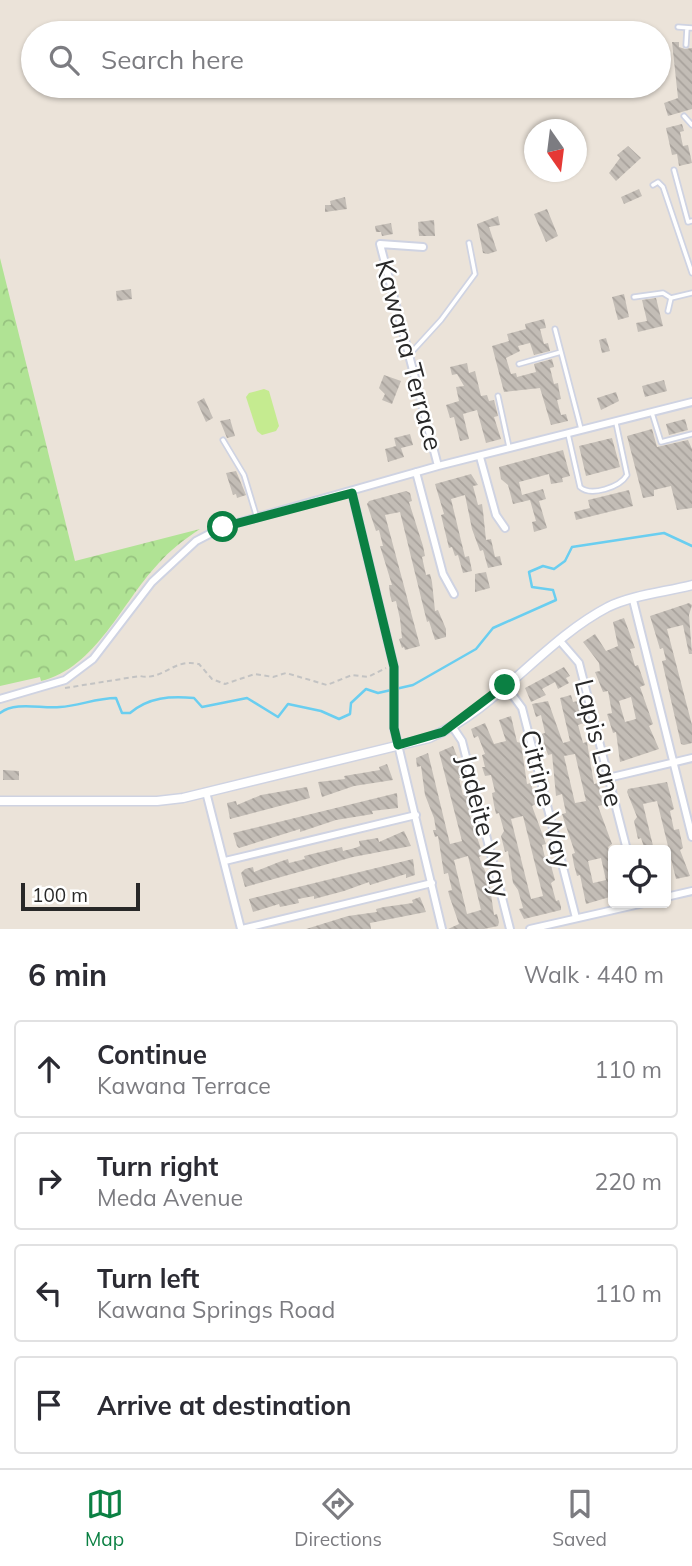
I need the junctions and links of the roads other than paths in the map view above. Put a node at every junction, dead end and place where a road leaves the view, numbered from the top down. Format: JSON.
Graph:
{"nodes":[{"id":1,"x":678,"y":27,"type":"dead end"},
{"id":2,"x":690,"y":28,"type":"edge"},
{"id":3,"x":686,"y":45,"type":"dead end"},
{"id":4,"x":684,"y":116,"type":"dead end"},
{"id":5,"x":692,"y":126,"type":"edge"},
{"id":6,"x":674,"y":170,"type":"dead end"},
{"id":7,"x":653,"y":185,"type":"dead end"},
{"id":8,"x":692,"y":221,"type":"edge"},
{"id":9,"x":470,"y":243,"type":"dead end"},
{"id":10,"x":423,"y":247,"type":"dead end"},
{"id":11,"x":692,"y":273,"type":"edge"},
{"id":12,"x":692,"y":293,"type":"edge"},
{"id":13,"x":634,"y":297,"type":"dead end"},
{"id":14,"x":671,"y":298,"type":"junction"},
{"id":15,"x":668,"y":311,"type":"dead end"},
{"id":16,"x":555,"y":329,"type":"dead end"},
{"id":17,"x":561,"y":352,"type":"junction"},
{"id":18,"x":409,"y":355,"type":"junction"},
{"id":19,"x":519,"y":364,"type":"dead end"},
{"id":20,"x":498,"y":396,"type":"dead end"},
{"id":21,"x":692,"y":402,"type":"edge"},
{"id":22,"x":652,"y":412,"type":"junction"},
{"id":23,"x":616,"y":423,"type":"junction"},
{"id":24,"x":582,"y":431,"type":"junction"},
{"id":25,"x":568,"y":434,"type":"junction"},
{"id":26,"x":692,"y":434,"type":"edge"},
{"id":27,"x":223,"y":440,"type":"dead end"},
{"id":28,"x":510,"y":449,"type":"junction"},
{"id":29,"x":480,"y":457,"type":"junction"},
{"id":30,"x":439,"y":466,"type":"junction"},
{"id":31,"x":416,"y":472,"type":"junction"},
{"id":32,"x":352,"y":493,"type":"junction"},
{"id":33,"x":257,"y":518,"type":"junction"},
{"id":34,"x":505,"y":528,"type":"dead end"},
{"id":35,"x":692,"y":585,"type":"edge"},
{"id":36,"x":454,"y":594,"type":"dead end"},
{"id":37,"x":633,"y":600,"type":"junction"},
{"id":38,"x":560,"y":641,"type":"junction"},
{"id":39,"x":505,"y":685,"type":"junction"},
{"id":40,"x":0,"y":699,"type":"edge"},
{"id":41,"x":452,"y":726,"type":"junction"},
{"id":42,"x":398,"y":745,"type":"junction"},
{"id":43,"x":692,"y":758,"type":"edge"},
{"id":44,"x":674,"y":762,"type":"junction"},
{"id":45,"x":608,"y":778,"type":"junction"},
{"id":46,"x":206,"y":792,"type":"junction"},
{"id":47,"x":0,"y":801,"type":"edge"},
{"id":48,"x":416,"y":814,"type":"junction"},
{"id":49,"x":692,"y":837,"type":"edge"},
{"id":50,"x":626,"y":845,"type":"edge"},
{"id":51,"x":225,"y":861,"type":"junction"},
{"id":52,"x":432,"y":883,"type":"junction"},
{"id":53,"x":692,"y":891,"type":"edge"},
{"id":54,"x":671,"y":896,"type":"edge"},
{"id":55,"x":619,"y":908,"type":"edge"},
{"id":56,"x":576,"y":918,"type":"junction"},
{"id":57,"x":242,"y":929,"type":"edge"},
{"id":58,"x":442,"y":929,"type":"edge"},
{"id":59,"x":510,"y":929,"type":"edge"},
{"id":60,"x":530,"y":929,"type":"edge"}],
"edges":[{"from":1,"to":2,"type":"lane"},
{"from":2,"to":3,"type":"lane"},
{"from":4,"to":5,"type":"lane"},
{"from":6,"to":8,"type":"lane"},
{"from":7,"to":11,"type":"lane"},
{"from":9,"to":18,"type":"lane"},
{"from":10,"to":18,"type":"street","name":"Kawana Terrace"},
{"from":12,"to":14,"type":"lane"},
{"from":13,"to":14,"type":"lane"},
{"from":14,"to":15,"type":"lane"},
{"from":16,"to":17,"type":"lane"},
{"from":17,"to":19,"type":"lane"},
{"from":17,"to":24,"type":"lane"},
{"from":18,"to":30,"type":"street","name":"Kawana Terrace"},
{"from":20,"to":28,"type":"lane"},
{"from":21,"to":22,"type":"street","name":"Kawana Terrace"},
{"from":22,"to":23,"type":"street","name":"Kawana Terrace"},
{"from":22,"to":26,"type":"lane"},
{"from":23,"to":24,"type":"street","name":"Kawana Terrace"},
{"from":23,"to":25,"type":"lane"},
{"from":24,"to":25,"type":"street","name":"Kawana Terrace"},
{"from":25,"to":28,"type":"street","name":"Kawana Terrace"},
{"from":27,"to":33,"type":"lane"},
{"from":28,"to":29,"type":"street","name":"Kawana Terrace"},
{"from":29,"to":30,"type":"street","name":"Kawana Terrace"},
{"from":29,"to":34,"type":"street"},
{"from":30,"to":31,"type":"street","name":"Kawana Terrace"},
{"from":31,"to":32,"type":"street","name":"Kawana Terrace"},
{"from":31,"to":36,"type":"street"},
{"from":32,"to":33,"type":"street","name":"Kawana Terrace"},
{"from":32,"to":42,"type":"street"},
{"from":33,"to":40,"type":"street","name":"Kawana Terrace"},
{"from":35,"to":37,"type":"street"},
{"from":37,"to":38,"type":"street"},
{"from":37,"to":44,"type":"street"},
{"from":38,"to":39,"type":"street"},
{"from":38,"to":45,"type":"street","name":"Lapis Lane"},
{"from":39,"to":41,"type":"street"},
{"from":39,"to":56,"type":"street","name":"Citrine Way"},
{"from":41,"to":42,"type":"street"},
{"from":41,"to":59,"type":"street","name":"Jadeite Way"},
{"from":42,"to":46,"type":"street"},
{"from":42,"to":48,"type":"street"},
{"from":43,"to":44,"type":"street"},
{"from":44,"to":45,"type":"street"},
{"from":44,"to":49,"type":"street"},
{"from":45,"to":50,"type":"street","name":"Lapis Lane"},
{"from":46,"to":47,"type":"street"},
{"from":46,"to":51,"type":"street"},
{"from":48,"to":51,"type":"street"},
{"from":48,"to":52,"type":"street"},
{"from":51,"to":57,"type":"street"},
{"from":52,"to":57,"type":"street"},
{"from":52,"to":58,"type":"street"},
{"from":53,"to":54,"type":"street"},
{"from":55,"to":56,"type":"street"},
{"from":56,"to":60,"type":"street"}]}
